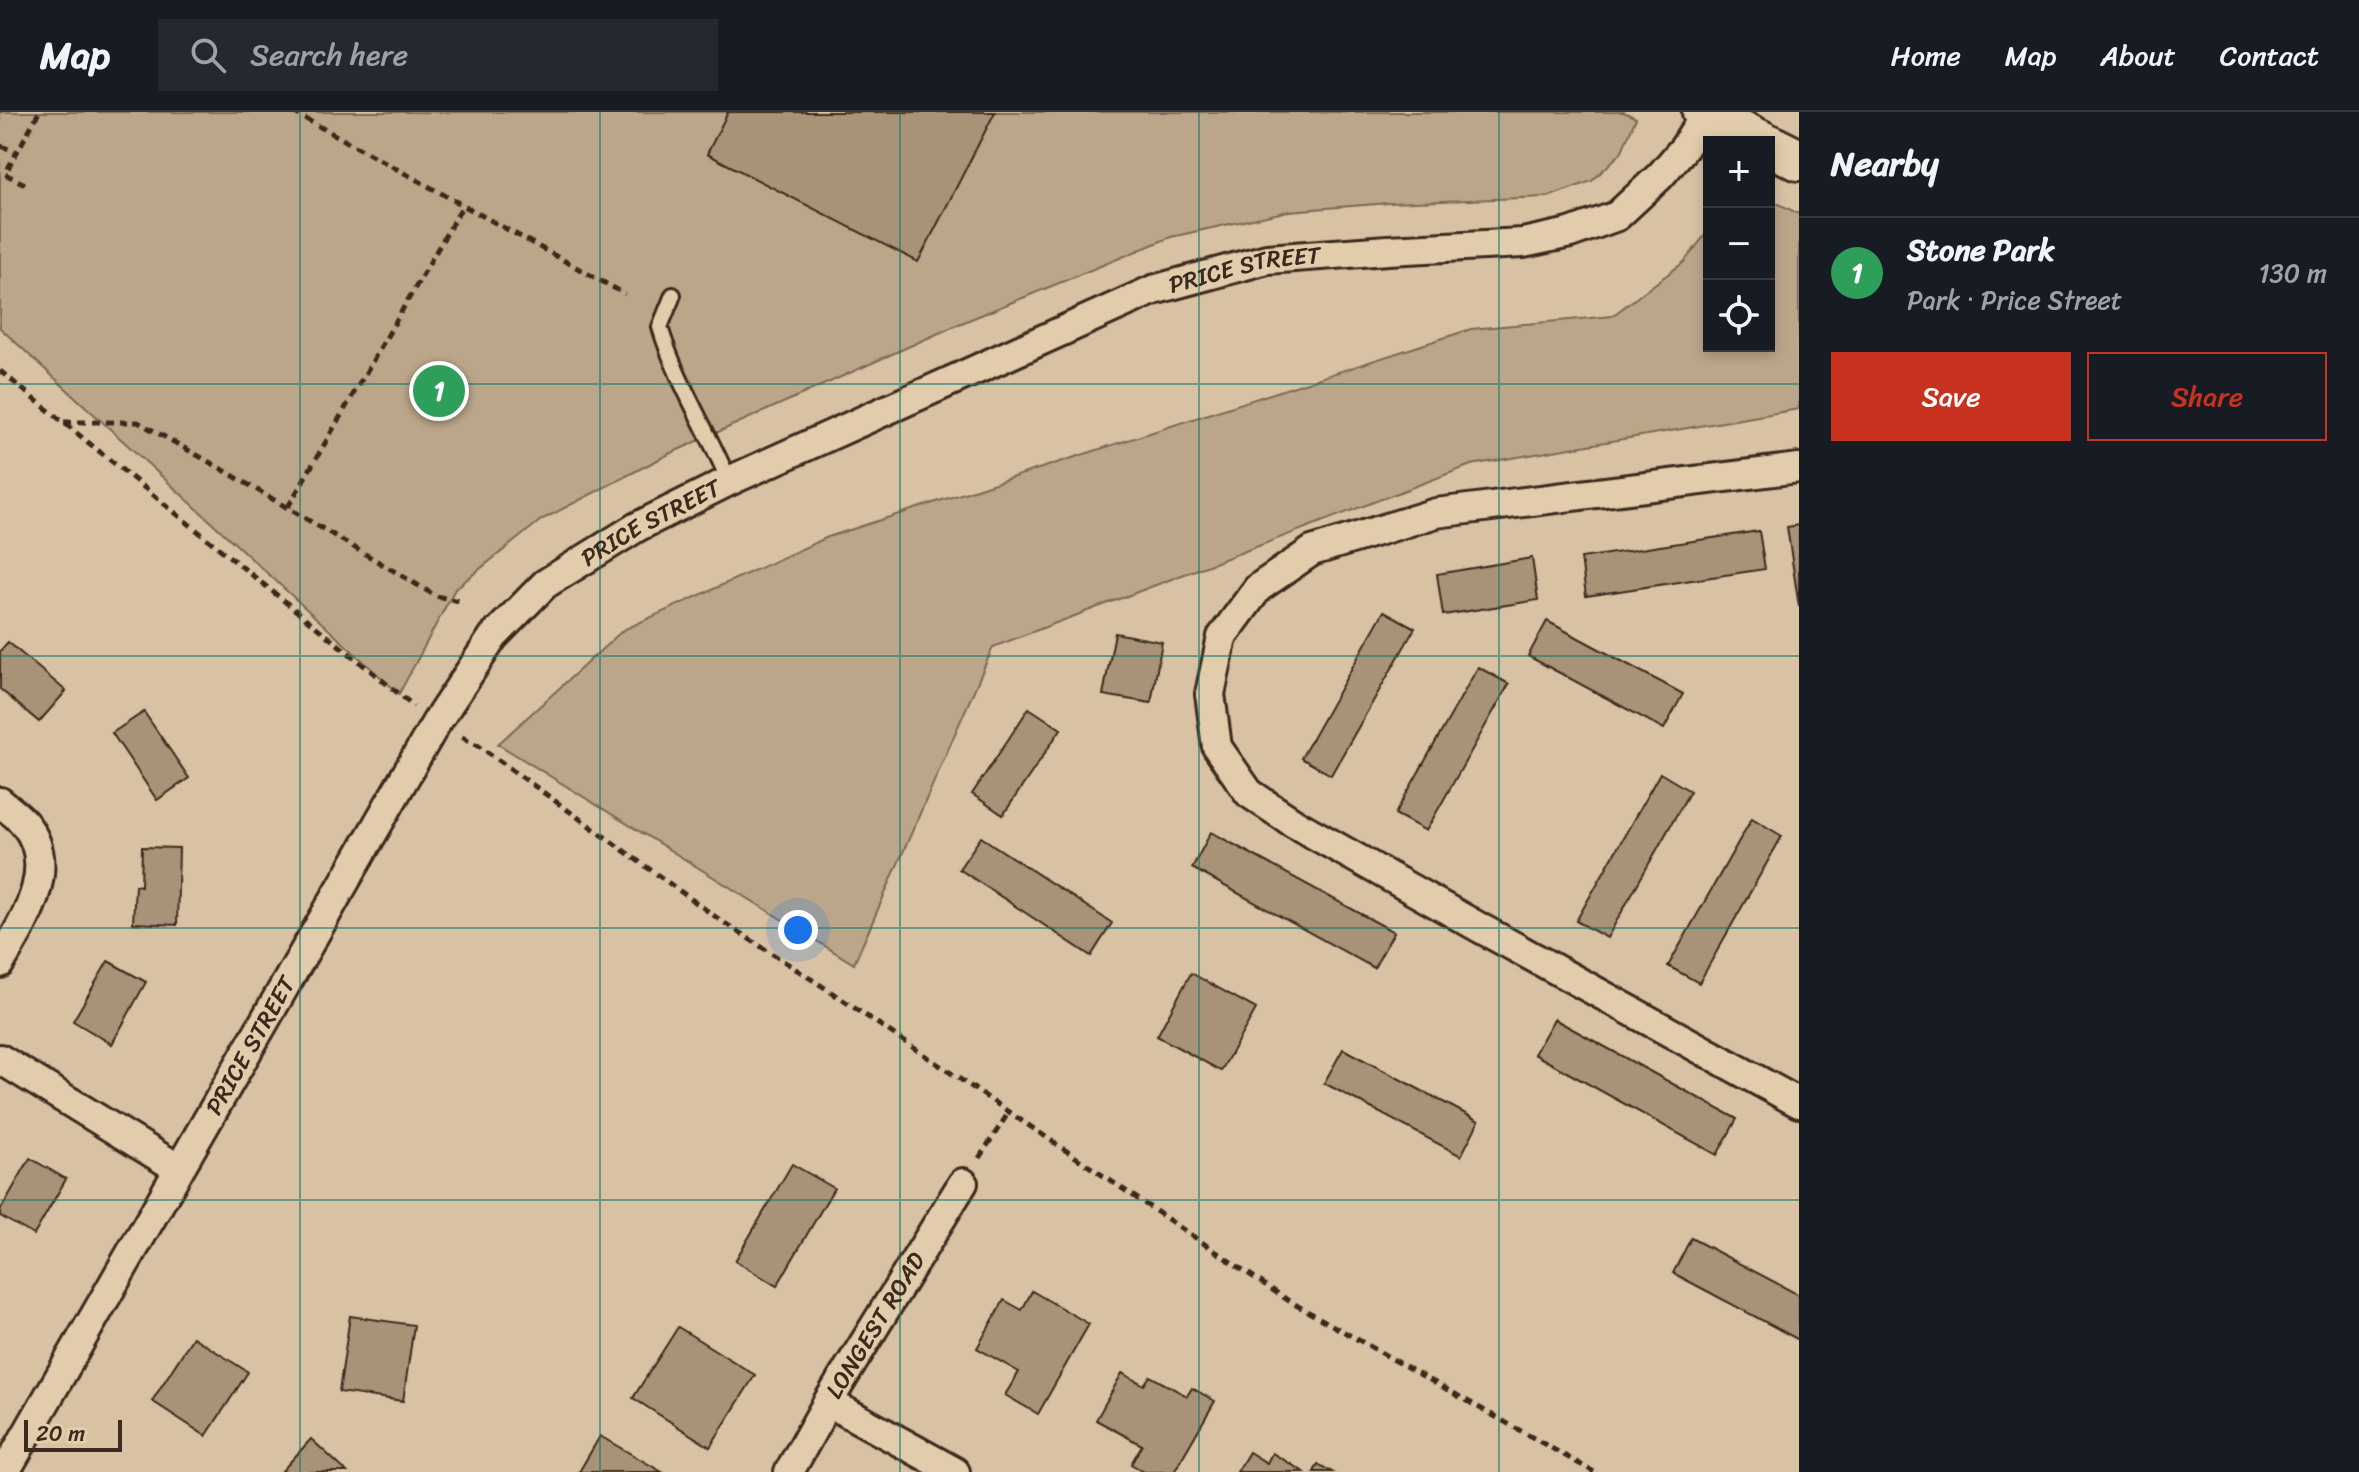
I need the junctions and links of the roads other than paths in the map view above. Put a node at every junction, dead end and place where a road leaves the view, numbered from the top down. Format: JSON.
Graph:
{"nodes":[{"id":1,"x":1704,"y":113,"type":"edge"},
{"id":2,"x":1751,"y":136,"type":"edge"},
{"id":3,"x":1775,"y":148,"type":"edge"},
{"id":4,"x":1799,"y":160,"type":"edge"},
{"id":5,"x":673,"y":295,"type":"dead end"},
{"id":6,"x":1799,"y":468,"type":"edge"},
{"id":7,"x":729,"y":481,"type":"junction"},
{"id":8,"x":0,"y":802,"type":"edge"},
{"id":9,"x":0,"y":963,"type":"edge"},
{"id":10,"x":0,"y":1059,"type":"edge"},
{"id":11,"x":1799,"y":1103,"type":"edge"},
{"id":12,"x":179,"y":1169,"type":"junction"},
{"id":13,"x":963,"y":1183,"type":"road end"},
{"id":14,"x":828,"y":1402,"type":"junction"},
{"id":15,"x":5,"y":1472,"type":"edge"},
{"id":16,"x":789,"y":1472,"type":"edge"},
{"id":17,"x":955,"y":1472,"type":"edge"}],
"edges":[{"from":1,"to":2,"type":"main road"},
{"from":1,"to":7,"type":"street","name":"PRICE STREET"},
{"from":3,"to":4,"type":"main road"},
{"from":5,"to":7,"type":"lane"},
{"from":6,"to":11,"type":"street"},
{"from":7,"to":12,"type":"street","name":"PRICE STREET"},
{"from":8,"to":9,"type":"street"},
{"from":10,"to":12,"type":"street"},
{"from":12,"to":15,"type":"street","name":"PRICE STREET"},
{"from":13,"to":14,"type":"street","name":"LONGEST ROAD"},
{"from":14,"to":16,"type":"street","name":"LONGEST ROAD"},
{"from":14,"to":17,"type":"street"}]}
